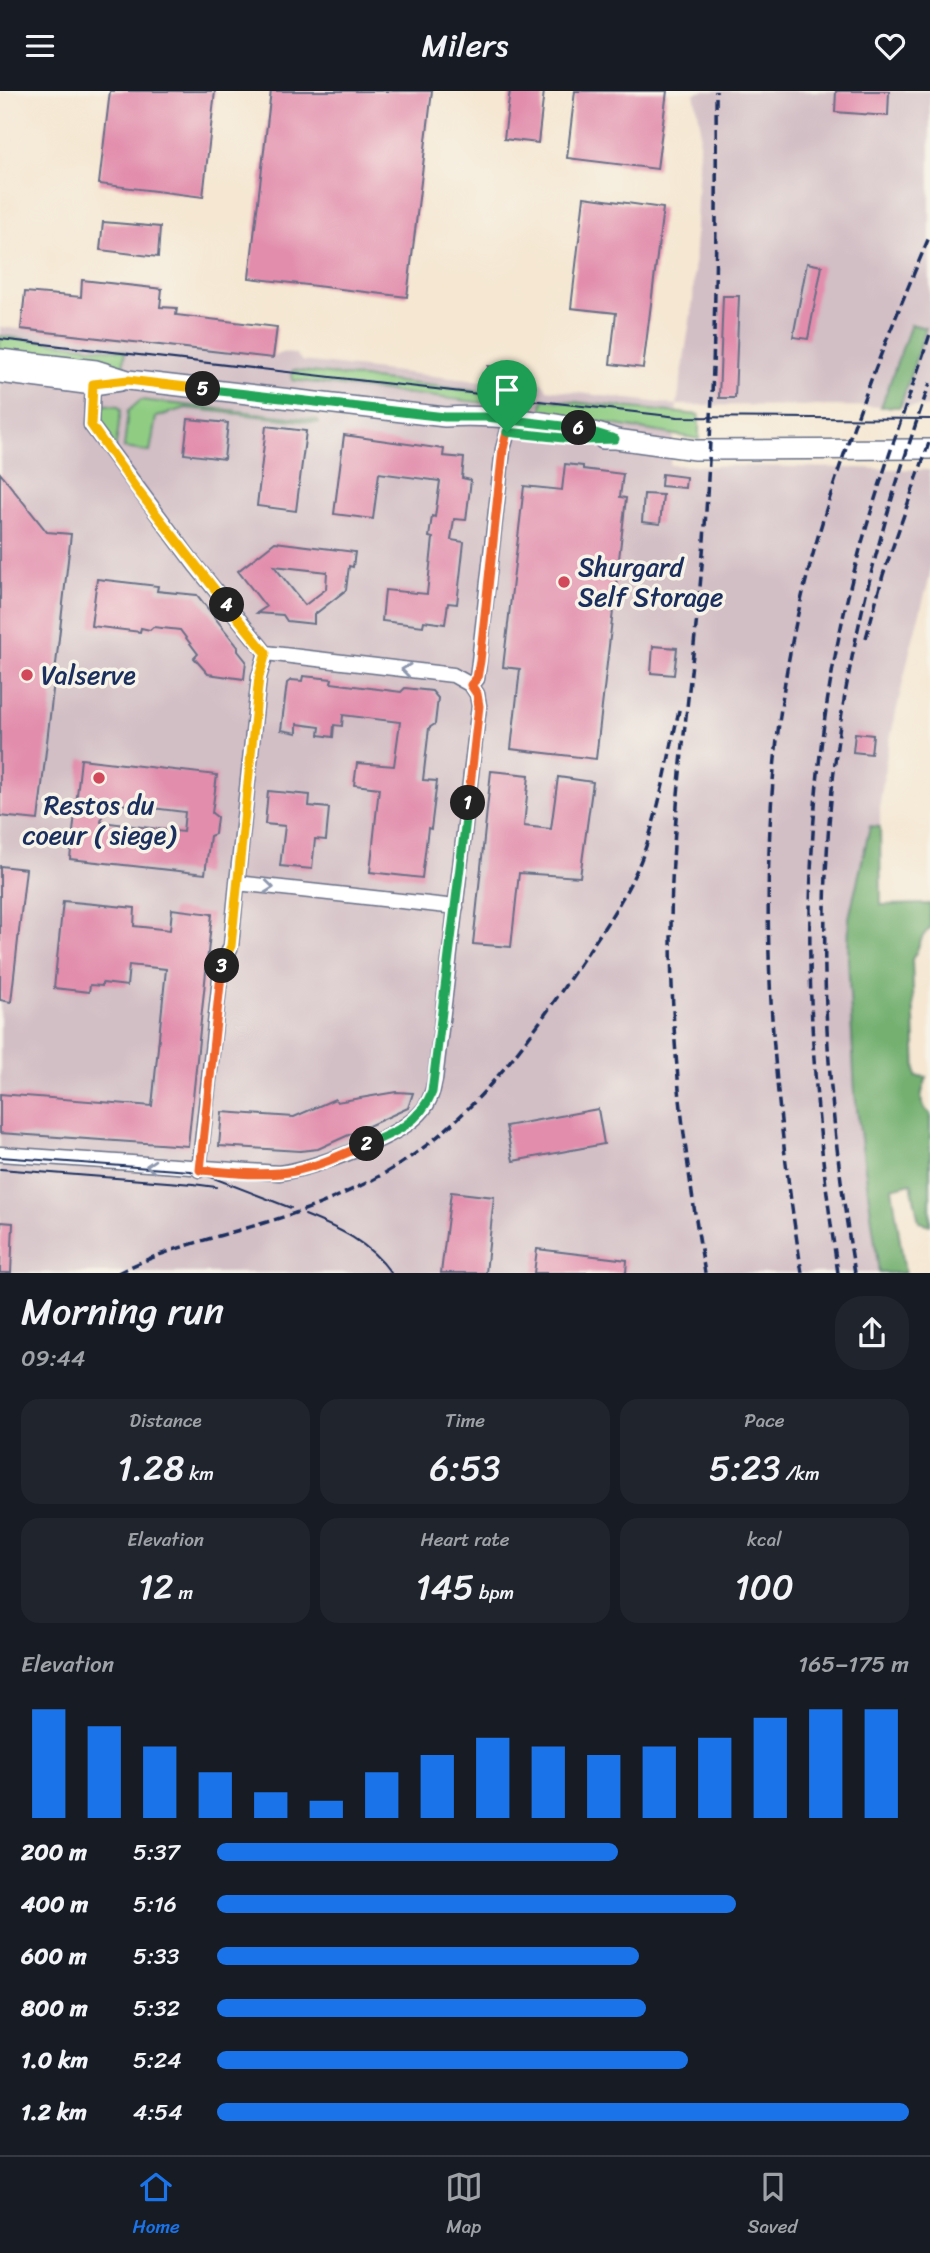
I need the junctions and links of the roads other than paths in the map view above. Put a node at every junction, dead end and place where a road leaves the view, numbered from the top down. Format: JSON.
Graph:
{"nodes":[{"id":1,"x":0,"y":359,"type":"edge"},
{"id":2,"x":0,"y":373,"type":"edge"},
{"id":3,"x":128,"y":380,"type":"junction"},
{"id":4,"x":93,"y":384,"type":"junction"},
{"id":5,"x":509,"y":426,"type":"junction"},
{"id":6,"x":930,"y":449,"type":"edge"},
{"id":7,"x":266,"y":653,"type":"junction"},
{"id":8,"x":471,"y":685,"type":"junction"},
{"id":9,"x":237,"y":883,"type":"junction"},
{"id":10,"x":456,"y":907,"type":"junction"},
{"id":11,"x":0,"y":1154,"type":"edge"},
{"id":12,"x":200,"y":1170,"type":"junction"}],
"edges":[{"from":1,"to":3,"type":"street"},
{"from":2,"to":4,"type":"street"},
{"from":3,"to":4,"type":"street"},
{"from":3,"to":5,"type":"street"},
{"from":4,"to":7,"type":"street"},
{"from":5,"to":6,"type":"street"},
{"from":5,"to":8,"type":"street"},
{"from":8,"to":7,"type":"street","one_way":true},
{"from":7,"to":9,"type":"street"},
{"from":8,"to":10,"type":"street"},
{"from":9,"to":10,"type":"street","one_way":true},
{"from":9,"to":12,"type":"street"},
{"from":10,"to":12,"type":"street"},
{"from":12,"to":11,"type":"street","one_way":true}]}
